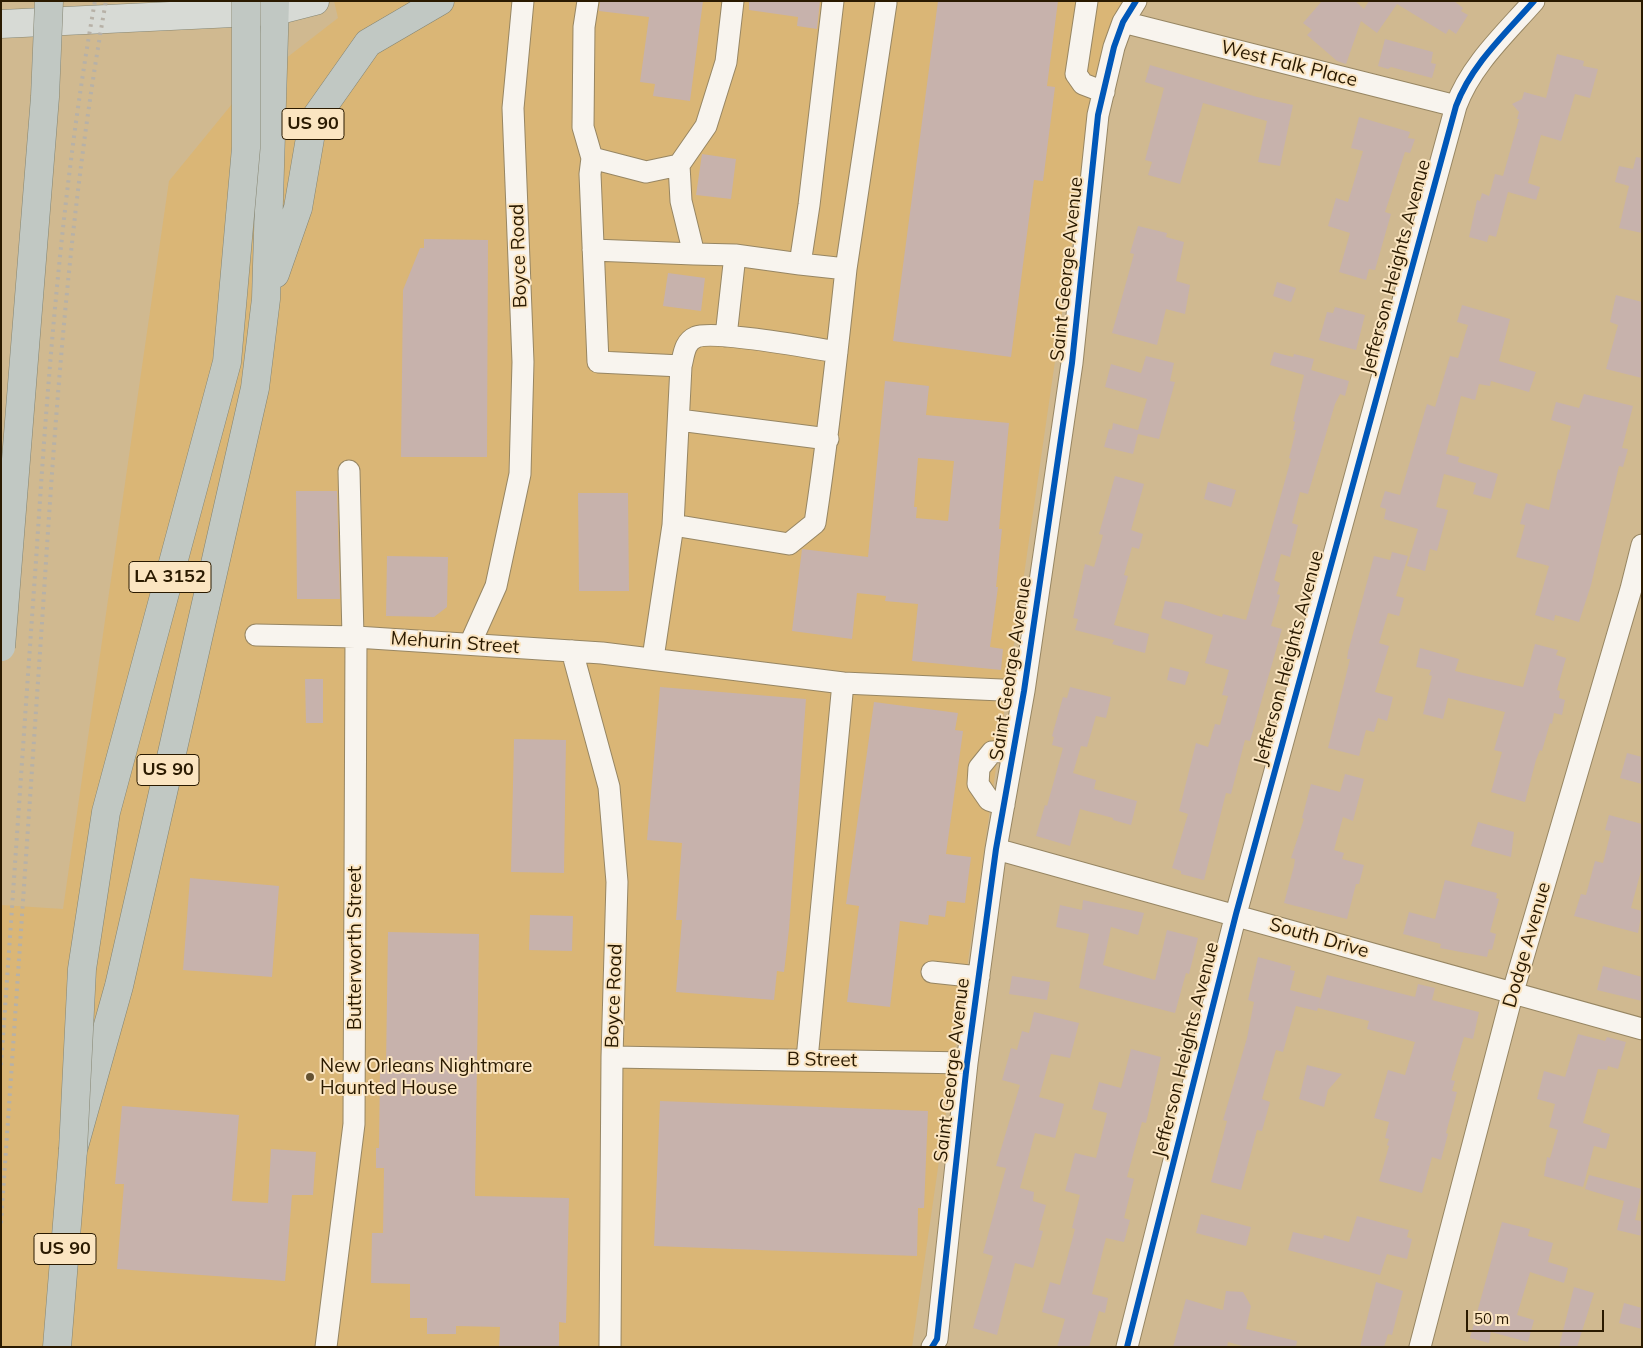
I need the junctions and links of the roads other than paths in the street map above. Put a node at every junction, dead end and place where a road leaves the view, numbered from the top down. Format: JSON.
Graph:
{"nodes":[{"id":1,"x":49,"y":1,"type":"edge"},
{"id":2,"x":246,"y":1,"type":"edge"},
{"id":3,"x":315,"y":1,"type":"edge"},
{"id":4,"x":440,"y":1,"type":"edge"},
{"id":5,"x":523,"y":1,"type":"edge"},
{"id":6,"x":588,"y":1,"type":"edge"},
{"id":7,"x":733,"y":1,"type":"edge"},
{"id":8,"x":833,"y":1,"type":"edge"},
{"id":9,"x":1087,"y":1,"type":"edge"},
{"id":10,"x":1136,"y":1,"type":"edge"},
{"id":11,"x":1534,"y":1,"type":"edge"},
{"id":12,"x":886,"y":3,"type":"dead end"},
{"id":13,"x":276,"y":6,"type":"edge"},
{"id":14,"x":1123,"y":22,"type":"junction"},
{"id":15,"x":1,"y":24,"type":"edge"},
{"id":16,"x":1104,"y":92,"type":"junction"},
{"id":17,"x":1456,"y":106,"type":"junction"},
{"id":18,"x":592,"y":158,"type":"junction"},
{"id":19,"x":679,"y":165,"type":"junction"},
{"id":20,"x":593,"y":250,"type":"junction"},
{"id":21,"x":694,"y":254,"type":"junction"},
{"id":22,"x":735,"y":255,"type":"junction"},
{"id":23,"x":800,"y":264,"type":"junction"},
{"id":24,"x":846,"y":269,"type":"junction"},
{"id":25,"x":266,"y":299,"type":"junction"},
{"id":26,"x":726,"y":336,"type":"junction"},
{"id":27,"x":837,"y":352,"type":"junction"},
{"id":28,"x":681,"y":366,"type":"junction"},
{"id":29,"x":679,"y":420,"type":"junction"},
{"id":30,"x":828,"y":439,"type":"junction"},
{"id":31,"x":349,"y":471,"type":"dead end"},
{"id":32,"x":673,"y":525,"type":"junction"},
{"id":33,"x":1642,"y":545,"type":"edge"},
{"id":34,"x":256,"y":635,"type":"dead end"},
{"id":35,"x":355,"y":637,"type":"junction"},
{"id":36,"x":470,"y":644,"type":"junction"},
{"id":37,"x":1,"y":646,"type":"edge"},
{"id":38,"x":572,"y":650,"type":"junction"},
{"id":39,"x":654,"y":658,"type":"junction"},
{"id":40,"x":843,"y":683,"type":"junction"},
{"id":41,"x":1024,"y":692,"type":"junction"},
{"id":42,"x":1013,"y":750,"type":"junction"},
{"id":43,"x":1004,"y":805,"type":"junction"},
{"id":44,"x":996,"y":849,"type":"junction"},
{"id":45,"x":1236,"y":914,"type":"junction"},
{"id":46,"x":932,"y":972,"type":"dead end"},
{"id":47,"x":979,"y":977,"type":"junction"},
{"id":48,"x":1512,"y":995,"type":"junction"},
{"id":49,"x":1642,"y":1029,"type":"edge"},
{"id":50,"x":612,"y":1057,"type":"junction"},
{"id":51,"x":807,"y":1059,"type":"junction"},
{"id":52,"x":967,"y":1063,"type":"junction"},
{"id":53,"x":73,"y":1150,"type":"junction"},
{"id":54,"x":57,"y":1347,"type":"edge"},
{"id":55,"x":326,"y":1347,"type":"edge"},
{"id":56,"x":610,"y":1347,"type":"edge"},
{"id":57,"x":932,"y":1347,"type":"edge"},
{"id":58,"x":1127,"y":1347,"type":"edge"},
{"id":59,"x":1420,"y":1347,"type":"edge"}],
"edges":[{"from":1,"to":37,"type":"highway","bridge":true},
{"from":2,"to":53,"type":"highway","number":"LA 3152","bridge":true},
{"from":3,"to":13,"type":"main road"},
{"from":4,"to":25,"type":"highway","number":"US 90"},
{"from":5,"to":36,"type":"street","name":"Boyce Road"},
{"from":6,"to":18,"type":"street"},
{"from":7,"to":19,"type":"street"},
{"from":8,"to":23,"type":"street"},
{"from":9,"to":16,"type":"street"},
{"from":10,"to":14,"type":"street","name":"Saint George Avenue"},
{"from":11,"to":17,"type":"street","name":"Jefferson Heights Avenue"},
{"from":12,"to":24,"type":"street"},
{"from":13,"to":15,"type":"main road"},
{"from":13,"to":25,"type":"highway"},
{"from":14,"to":16,"type":"street","name":"Saint George Avenue"},
{"from":14,"to":17,"type":"street","name":"West Falk Place"},
{"from":16,"to":41,"type":"street","name":"Saint George Avenue"},
{"from":17,"to":45,"type":"street","name":"Jefferson Heights Avenue"},
{"from":18,"to":19,"type":"street"},
{"from":18,"to":20,"type":"street"},
{"from":19,"to":21,"type":"street"},
{"from":20,"to":21,"type":"street"},
{"from":20,"to":28,"type":"street"},
{"from":21,"to":22,"type":"street"},
{"from":22,"to":23,"type":"street"},
{"from":22,"to":26,"type":"street"},
{"from":23,"to":24,"type":"street"},
{"from":24,"to":27,"type":"street"},
{"from":25,"to":53,"type":"highway","number":"US 90","bridge":true},
{"from":26,"to":27,"type":"street"},
{"from":26,"to":28,"type":"street"},
{"from":27,"to":30,"type":"street"},
{"from":28,"to":29,"type":"street"},
{"from":29,"to":30,"type":"street"},
{"from":29,"to":32,"type":"street"},
{"from":30,"to":32,"type":"street"},
{"from":31,"to":35,"type":"street","name":"Butterworth Street"},
{"from":32,"to":39,"type":"street"},
{"from":33,"to":48,"type":"street","name":"Dodge Avenue"},
{"from":34,"to":35,"type":"street","name":"Mehurin Street"},
{"from":35,"to":36,"type":"street","name":"Mehurin Street"},
{"from":35,"to":55,"type":"street","name":"Butterworth Street"},
{"from":36,"to":38,"type":"street","name":"Mehurin Street"},
{"from":38,"to":39,"type":"street","name":"Mehurin Street"},
{"from":38,"to":50,"type":"street","name":"Boyce Road"},
{"from":39,"to":40,"type":"street","name":"Mehurin Street"},
{"from":40,"to":41,"type":"street","name":"Mehurin Street"},
{"from":40,"to":51,"type":"street"},
{"from":41,"to":42,"type":"street","name":"Saint George Avenue"},
{"from":42,"to":43,"type":"street","name":"Saint George Avenue"},
{"from":42,"to":43,"type":"street"},
{"from":43,"to":44,"type":"street","name":"Saint George Avenue"},
{"from":44,"to":45,"type":"street","name":"South Drive"},
{"from":44,"to":47,"type":"street","name":"Saint George Avenue"},
{"from":45,"to":48,"type":"street","name":"South Drive"},
{"from":45,"to":58,"type":"street","name":"Jefferson Heights Avenue"},
{"from":46,"to":47,"type":"street"},
{"from":47,"to":52,"type":"street","name":"Saint George Avenue"},
{"from":48,"to":49,"type":"street","name":"South Drive"},
{"from":48,"to":59,"type":"street","name":"Dodge Avenue"},
{"from":50,"to":51,"type":"street","name":"B Street"},
{"from":50,"to":56,"type":"street","name":"Boyce Road"},
{"from":51,"to":52,"type":"street","name":"B Street"},
{"from":52,"to":57,"type":"street","name":"Saint George Avenue"},
{"from":53,"to":54,"type":"highway","number":"US 90"}]}
